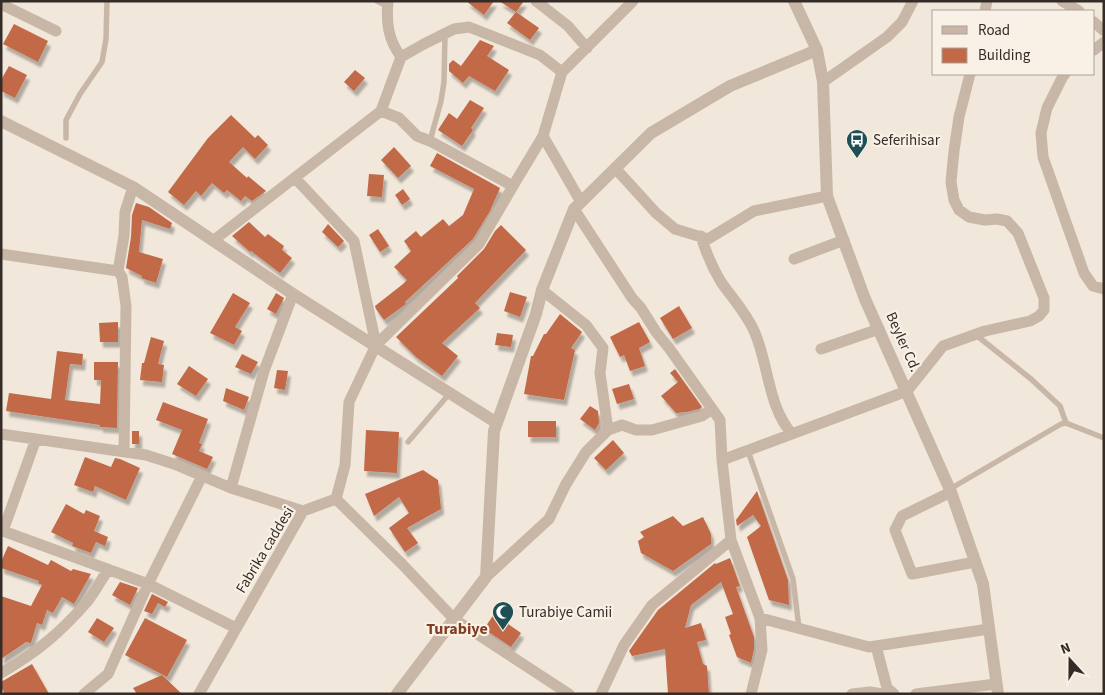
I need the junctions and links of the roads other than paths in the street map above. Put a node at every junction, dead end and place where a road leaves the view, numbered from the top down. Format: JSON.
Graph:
{"nodes":[{"id":1,"x":107,"y":1,"type":"edge"},
{"id":2,"x":536,"y":1,"type":"edge"},
{"id":3,"x":633,"y":1,"type":"edge"},
{"id":4,"x":794,"y":1,"type":"edge"},
{"id":5,"x":913,"y":1,"type":"edge"},
{"id":6,"x":1062,"y":1,"type":"edge"},
{"id":7,"x":384,"y":3,"type":"edge"},
{"id":8,"x":1,"y":4,"type":"edge"},
{"id":9,"x":1077,"y":10,"type":"edge"},
{"id":10,"x":56,"y":31,"type":"dead end"},
{"id":11,"x":445,"y":33,"type":"junction"},
{"id":12,"x":586,"y":48,"type":"junction"},
{"id":13,"x":817,"y":50,"type":"junction"},
{"id":14,"x":401,"y":57,"type":"junction"},
{"id":15,"x":562,"y":72,"type":"junction"},
{"id":16,"x":970,"y":75,"type":"edge"},
{"id":17,"x":1064,"y":75,"type":"edge"},
{"id":18,"x":822,"y":82,"type":"junction"},
{"id":19,"x":381,"y":111,"type":"junction"},
{"id":20,"x":1,"y":121,"type":"edge"},
{"id":21,"x":543,"y":136,"type":"junction"},
{"id":22,"x":66,"y":138,"type":"dead end"},
{"id":23,"x":430,"y":141,"type":"junction"},
{"id":24,"x":615,"y":168,"type":"junction"},
{"id":25,"x":295,"y":178,"type":"junction"},
{"id":26,"x":132,"y":186,"type":"junction"},
{"id":27,"x":513,"y":186,"type":"junction"},
{"id":28,"x":827,"y":196,"type":"junction"},
{"id":29,"x":578,"y":205,"type":"junction"},
{"id":30,"x":701,"y":236,"type":"junction"},
{"id":31,"x":214,"y":240,"type":"junction"},
{"id":32,"x":844,"y":240,"type":"junction"},
{"id":33,"x":1,"y":254,"type":"edge"},
{"id":34,"x":794,"y":259,"type":"dead end"},
{"id":35,"x":118,"y":271,"type":"junction"},
{"id":36,"x":1104,"y":289,"type":"edge"},
{"id":37,"x":542,"y":290,"type":"junction"},
{"id":38,"x":293,"y":294,"type":"junction"},
{"id":39,"x":879,"y":329,"type":"junction"},
{"id":40,"x":974,"y":334,"type":"junction"},
{"id":41,"x":376,"y":345,"type":"junction"},
{"id":42,"x":821,"y":349,"type":"dead end"},
{"id":43,"x":907,"y":391,"type":"junction"},
{"id":44,"x":450,"y":392,"type":"junction"},
{"id":45,"x":712,"y":409,"type":"junction"},
{"id":46,"x":497,"y":423,"type":"junction"},
{"id":47,"x":1066,"y":423,"type":"junction"},
{"id":48,"x":608,"y":430,"type":"junction"},
{"id":49,"x":1,"y":434,"type":"edge"},
{"id":50,"x":792,"y":434,"type":"junction"},
{"id":51,"x":1104,"y":438,"type":"edge"},
{"id":52,"x":36,"y":439,"type":"junction"},
{"id":53,"x":408,"y":442,"type":"dead end"},
{"id":54,"x":748,"y":451,"type":"junction"},
{"id":55,"x":124,"y":452,"type":"junction"},
{"id":56,"x":722,"y":460,"type":"junction"},
{"id":57,"x":202,"y":476,"type":"junction"},
{"id":58,"x":231,"y":488,"type":"junction"},
{"id":59,"x":951,"y":491,"type":"junction"},
{"id":60,"x":336,"y":499,"type":"junction"},
{"id":61,"x":303,"y":511,"type":"junction"},
{"id":62,"x":2,"y":533,"type":"edge"},
{"id":63,"x":731,"y":540,"type":"junction"},
{"id":64,"x":975,"y":562,"type":"junction"},
{"id":65,"x":108,"y":570,"type":"junction"},
{"id":66,"x":486,"y":577,"type":"junction"},
{"id":67,"x":148,"y":584,"type":"junction"},
{"id":68,"x":454,"y":618,"type":"junction"},
{"id":69,"x":760,"y":618,"type":"junction"},
{"id":70,"x":236,"y":628,"type":"junction"},
{"id":71,"x":800,"y":628,"type":"junction"},
{"id":72,"x":989,"y":629,"type":"junction"},
{"id":73,"x":876,"y":646,"type":"junction"},
{"id":74,"x":1,"y":673,"type":"edge"},
{"id":75,"x":997,"y":689,"type":"edge"},
{"id":76,"x":84,"y":694,"type":"edge"},
{"id":77,"x":200,"y":694,"type":"edge"},
{"id":78,"x":397,"y":694,"type":"edge"},
{"id":79,"x":569,"y":694,"type":"edge"},
{"id":80,"x":601,"y":694,"type":"edge"},
{"id":81,"x":751,"y":694,"type":"edge"},
{"id":82,"x":852,"y":694,"type":"edge"},
{"id":83,"x":882,"y":694,"type":"edge"},
{"id":84,"x":894,"y":694,"type":"edge"},
{"id":85,"x":916,"y":694,"type":"edge"}],
"edges":[{"from":1,"to":22,"type":"lane"},
{"from":2,"to":12,"type":"street"},
{"from":3,"to":12,"type":"street"},
{"from":4,"to":13,"type":"street","name":"Beyler Cd."},
{"from":5,"to":18,"type":"street"},
{"from":6,"to":9,"type":"street"},
{"from":7,"to":14,"type":"street"},
{"from":8,"to":10,"type":"street"},
{"from":11,"to":14,"type":"street"},
{"from":11,"to":15,"type":"street"},
{"from":11,"to":23,"type":"lane"},
{"from":12,"to":15,"type":"street"},
{"from":13,"to":18,"type":"street","name":"Beyler Cd."},
{"from":13,"to":24,"type":"street"},
{"from":14,"to":19,"type":"street"},
{"from":15,"to":21,"type":"street"},
{"from":16,"to":40,"type":"street"},
{"from":17,"to":36,"type":"street"},
{"from":18,"to":28,"type":"street","name":"Beyler Cd."},
{"from":19,"to":23,"type":"street"},
{"from":19,"to":25,"type":"street"},
{"from":20,"to":26,"type":"street"},
{"from":21,"to":27,"type":"street"},
{"from":21,"to":29,"type":"street"},
{"from":23,"to":27,"type":"street"},
{"from":24,"to":29,"type":"street"},
{"from":24,"to":30,"type":"street"},
{"from":25,"to":31,"type":"street"},
{"from":25,"to":41,"type":"street"},
{"from":26,"to":31,"type":"street"},
{"from":26,"to":35,"type":"street"},
{"from":27,"to":41,"type":"street"},
{"from":28,"to":30,"type":"street"},
{"from":28,"to":32,"type":"street","name":"Beyler Cd."},
{"from":29,"to":37,"type":"street"},
{"from":29,"to":45,"type":"street"},
{"from":30,"to":50,"type":"street"},
{"from":31,"to":38,"type":"street"},
{"from":32,"to":34,"type":"street"},
{"from":32,"to":39,"type":"street","name":"Beyler Cd."},
{"from":33,"to":35,"type":"street"},
{"from":35,"to":55,"type":"street"},
{"from":37,"to":46,"type":"street"},
{"from":37,"to":48,"type":"street"},
{"from":38,"to":41,"type":"street"},
{"from":38,"to":58,"type":"street"},
{"from":39,"to":42,"type":"street"},
{"from":39,"to":43,"type":"street","name":"Beyler Cd."},
{"from":40,"to":43,"type":"street"},
{"from":40,"to":47,"type":"lane"},
{"from":41,"to":44,"type":"street"},
{"from":41,"to":60,"type":"street"},
{"from":43,"to":50,"type":"street"},
{"from":43,"to":59,"type":"street","name":"Beyler Cd."},
{"from":44,"to":46,"type":"street"},
{"from":44,"to":53,"type":"lane"},
{"from":45,"to":48,"type":"street"},
{"from":45,"to":56,"type":"street"},
{"from":46,"to":66,"type":"street"},
{"from":47,"to":51,"type":"lane"},
{"from":47,"to":59,"type":"lane"},
{"from":48,"to":66,"type":"street"},
{"from":49,"to":52,"type":"street"},
{"from":50,"to":54,"type":"street"},
{"from":52,"to":55,"type":"street"},
{"from":52,"to":62,"type":"street"},
{"from":54,"to":56,"type":"street"},
{"from":54,"to":71,"type":"lane"},
{"from":55,"to":57,"type":"street"},
{"from":56,"to":63,"type":"street"},
{"from":57,"to":58,"type":"street"},
{"from":57,"to":67,"type":"street"},
{"from":58,"to":61,"type":"street"},
{"from":59,"to":64,"type":"street","name":"Beyler Cd."},
{"from":59,"to":64,"type":"street"},
{"from":60,"to":61,"type":"street","name":"Fabrika caddesi"},
{"from":60,"to":68,"type":"street"},
{"from":61,"to":70,"type":"street","name":"Fabrika caddesi"},
{"from":62,"to":65,"type":"street"},
{"from":63,"to":69,"type":"street"},
{"from":63,"to":80,"type":"street"},
{"from":64,"to":72,"type":"street","name":"Beyler Cd."},
{"from":65,"to":67,"type":"street"},
{"from":65,"to":74,"type":"street"},
{"from":66,"to":68,"type":"street"},
{"from":67,"to":70,"type":"street"},
{"from":67,"to":76,"type":"street"},
{"from":68,"to":78,"type":"street"},
{"from":68,"to":79,"type":"street"},
{"from":69,"to":71,"type":"street"},
{"from":69,"to":81,"type":"street"},
{"from":70,"to":77,"type":"street","name":"Fabrika caddesi"},
{"from":71,"to":73,"type":"street"},
{"from":72,"to":73,"type":"street"},
{"from":72,"to":75,"type":"street","name":"Beyler Cd."},
{"from":73,"to":84,"type":"street"},
{"from":75,"to":85,"type":"street"},
{"from":82,"to":83,"type":"street"}]}
